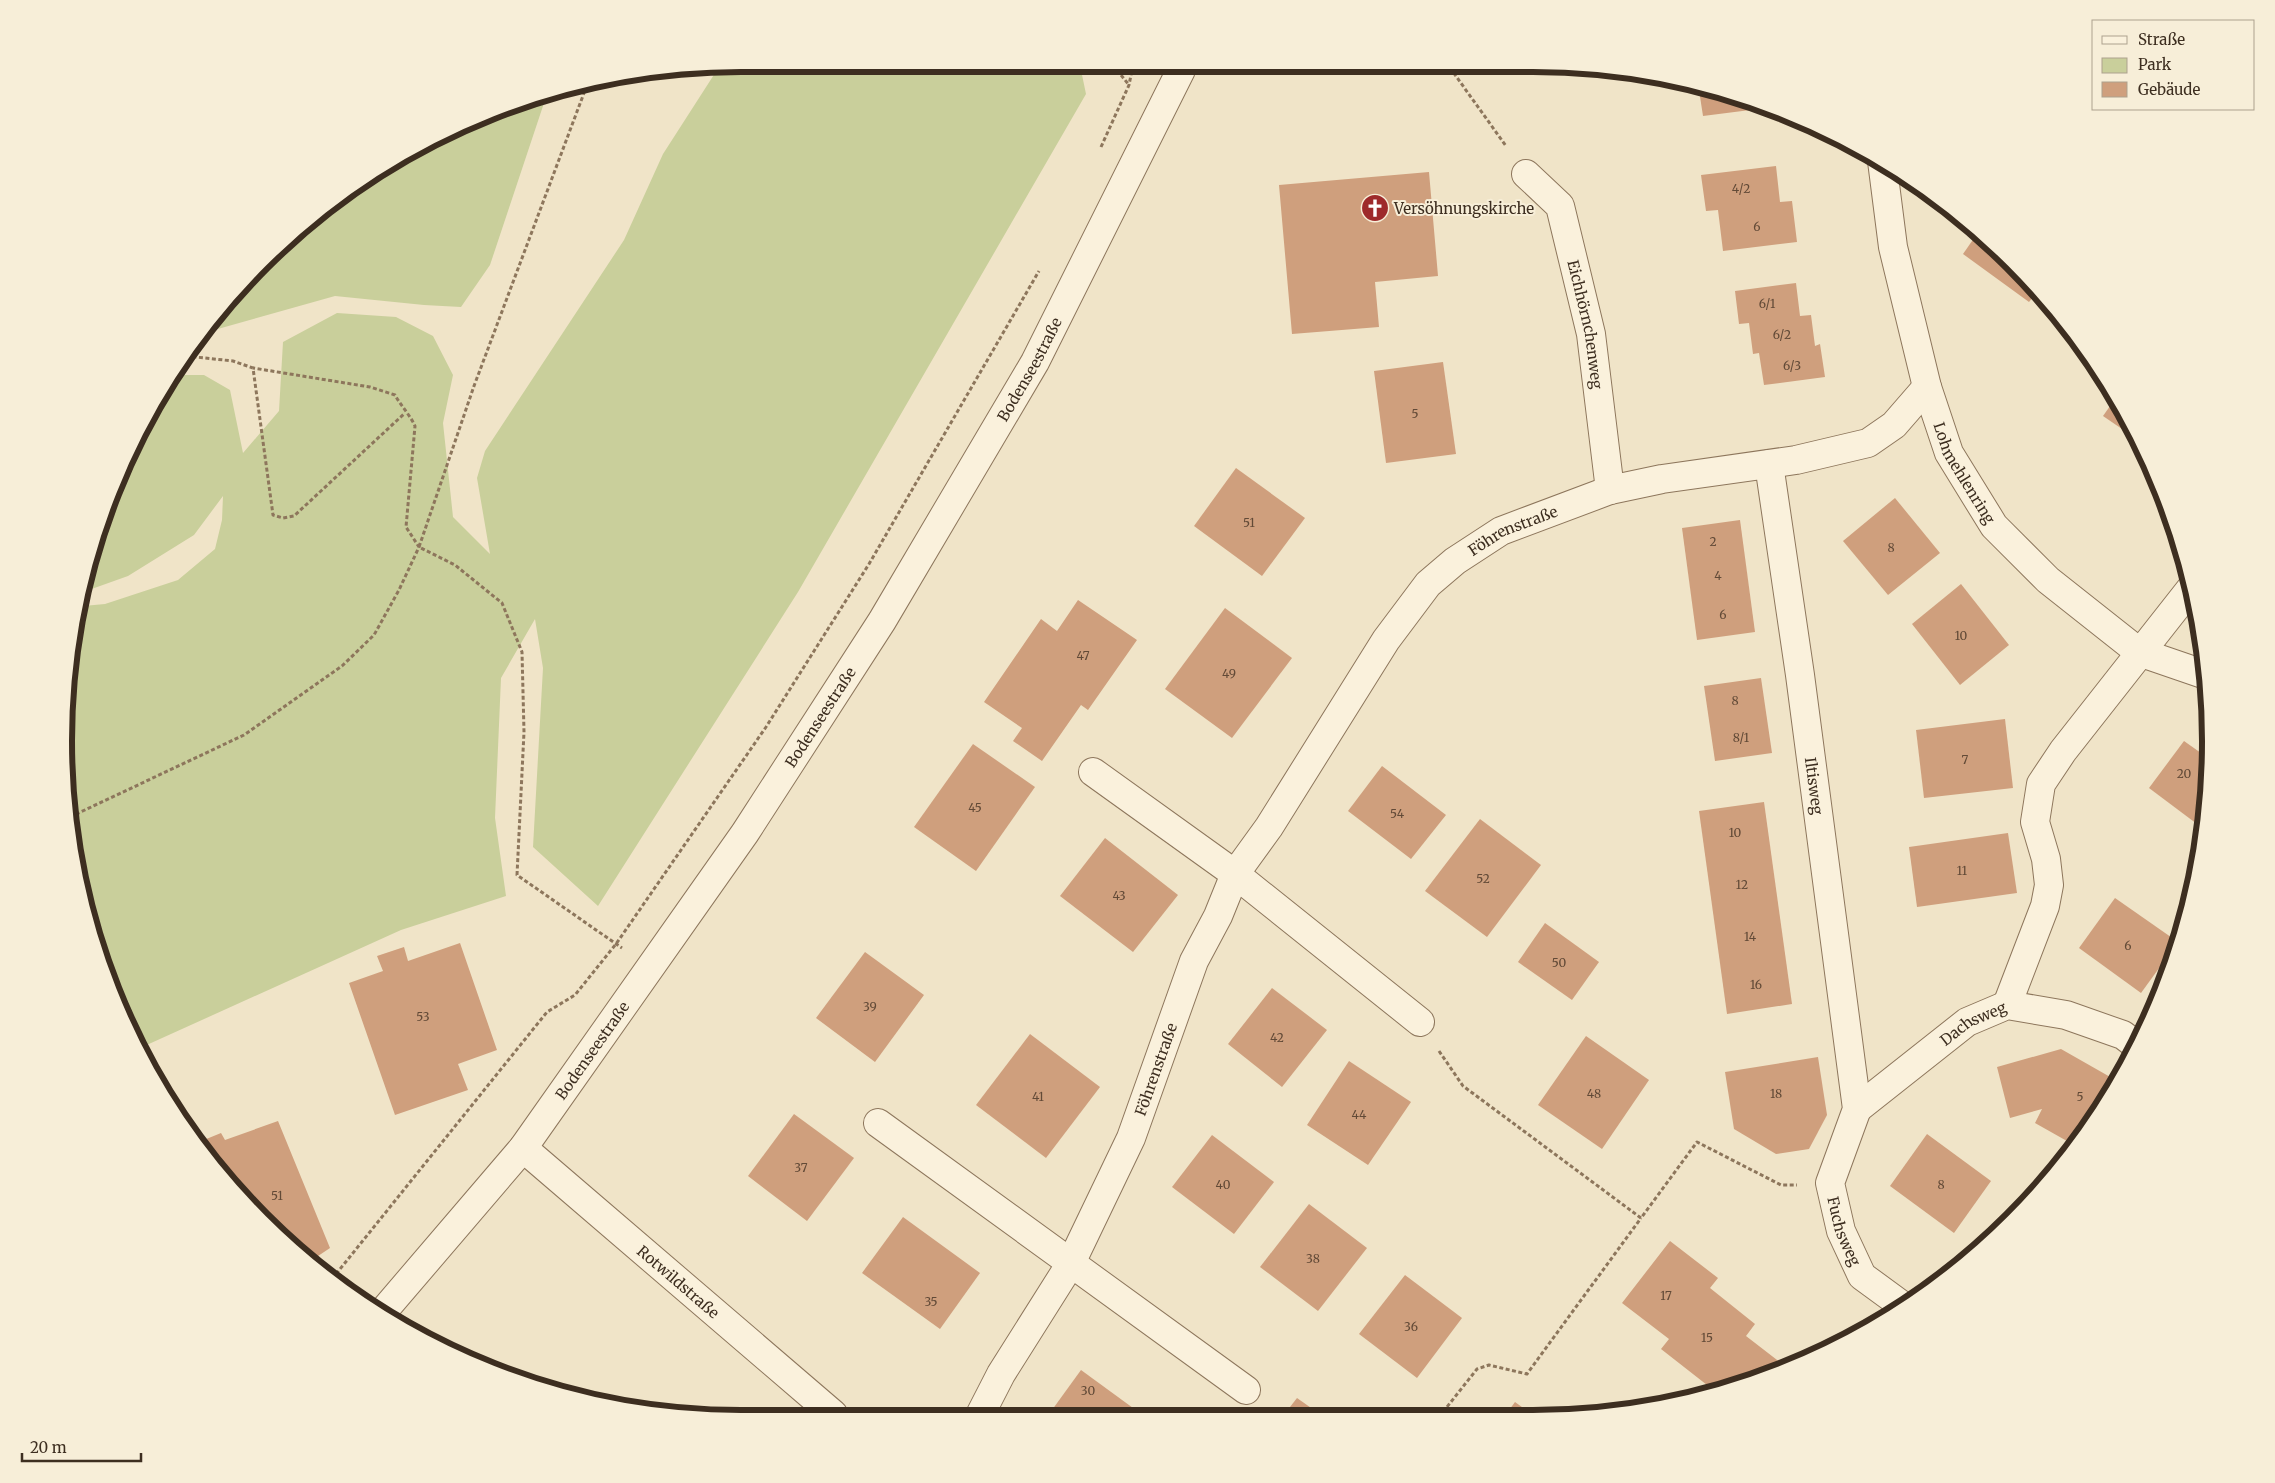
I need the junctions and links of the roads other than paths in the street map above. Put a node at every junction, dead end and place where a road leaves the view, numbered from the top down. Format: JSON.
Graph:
{"nodes":[{"id":1,"x":1180,"y":72,"type":"edge"},
{"id":2,"x":1883,"y":172,"type":"edge"},
{"id":3,"x":1526,"y":174,"type":"road end"},
{"id":4,"x":1927,"y":387,"type":"junction"},
{"id":5,"x":1769,"y":464,"type":"junction"},
{"id":6,"x":1610,"y":490,"type":"junction"},
{"id":7,"x":2186,"y":594,"type":"edge"},
{"id":8,"x":2139,"y":652,"type":"junction"},
{"id":9,"x":2199,"y":672,"type":"edge"},
{"id":10,"x":1093,"y":772,"type":"dead end"},
{"id":11,"x":1235,"y":874,"type":"junction"},
{"id":12,"x":2007,"y":1005,"type":"junction"},
{"id":13,"x":1420,"y":1022,"type":"road end"},
{"id":14,"x":2131,"y":1042,"type":"edge"},
{"id":15,"x":1857,"y":1109,"type":"junction"},
{"id":16,"x":878,"y":1122,"type":"dead end"},
{"id":17,"x":524,"y":1148,"type":"junction"},
{"id":18,"x":1071,"y":1263,"type":"junction"},
{"id":19,"x":1898,"y":1302,"type":"edge"},
{"id":20,"x":386,"y":1308,"type":"edge"},
{"id":21,"x":1246,"y":1390,"type":"dead end"},
{"id":22,"x":828,"y":1410,"type":"edge"},
{"id":23,"x":983,"y":1410,"type":"edge"}],
"edges":[{"from":1,"to":17,"type":"street","name":"Bodenseestraße"},
{"from":2,"to":4,"type":"street","name":"Lohmehlenring"},
{"from":3,"to":6,"type":"street","name":"Eichhörnchenweg"},
{"from":4,"to":5,"type":"street","name":"Föhrenstraße"},
{"from":4,"to":8,"type":"street","name":"Lohmehlenring"},
{"from":5,"to":6,"type":"street","name":"Föhrenstraße"},
{"from":5,"to":15,"type":"street","name":"Iltisweg"},
{"from":6,"to":11,"type":"street","name":"Föhrenstraße"},
{"from":7,"to":8,"type":"street"},
{"from":8,"to":9,"type":"street","name":"Lohmehlenring"},
{"from":8,"to":12,"type":"street"},
{"from":10,"to":11,"type":"street"},
{"from":11,"to":13,"type":"street"},
{"from":11,"to":18,"type":"street","name":"Föhrenstraße"},
{"from":12,"to":14,"type":"street","name":"Dachsweg"},
{"from":12,"to":15,"type":"street","name":"Dachsweg"},
{"from":15,"to":19,"type":"street","name":"Fuchsweg"},
{"from":16,"to":18,"type":"street"},
{"from":17,"to":20,"type":"street","name":"Bodenseestraße"},
{"from":17,"to":22,"type":"street","name":"Rotwildstraße"},
{"from":18,"to":21,"type":"street"},
{"from":18,"to":23,"type":"street","name":"Föhrenstraße"}]}
